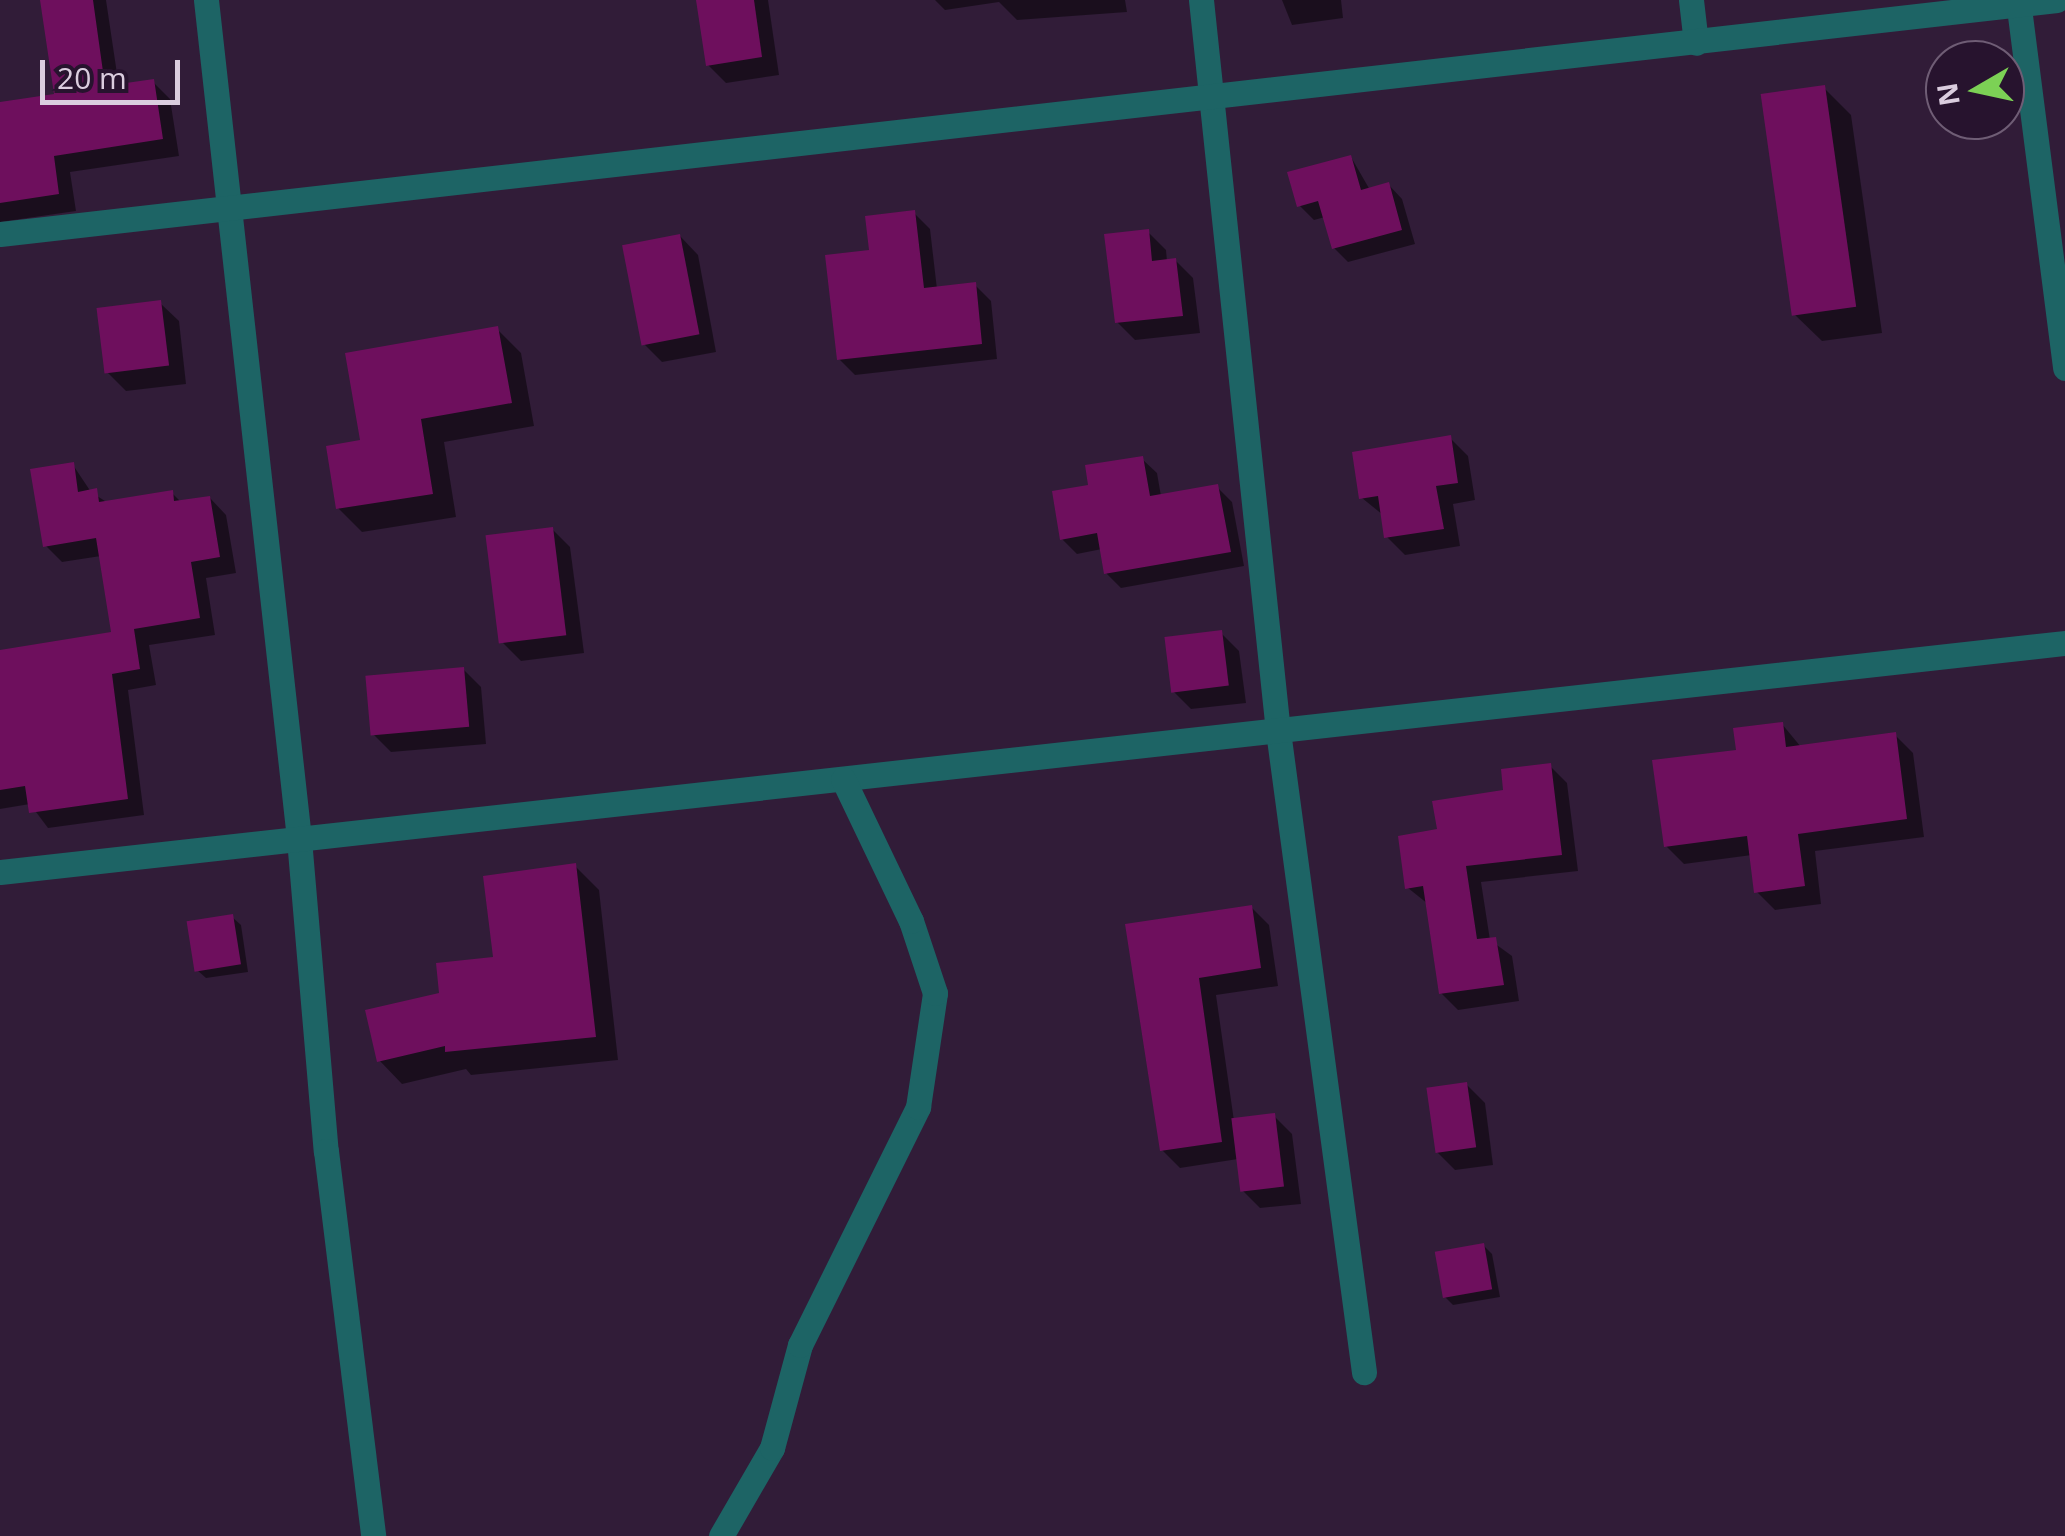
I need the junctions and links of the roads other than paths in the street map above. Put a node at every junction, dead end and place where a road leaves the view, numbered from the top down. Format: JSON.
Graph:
{"nodes":[{"id":1,"x":206,"y":0,"type":"edge"},
{"id":2,"x":1202,"y":0,"type":"edge"},
{"id":3,"x":1692,"y":0,"type":"edge"},
{"id":4,"x":2057,"y":0,"type":"edge"},
{"id":5,"x":2018,"y":2,"type":"edge"},
{"id":6,"x":1696,"y":43,"type":"junction"},
{"id":7,"x":1213,"y":101,"type":"junction"},
{"id":8,"x":234,"y":208,"type":"junction"},
{"id":9,"x":0,"y":234,"type":"edge"},
{"id":10,"x":2065,"y":368,"type":"edge"},
{"id":11,"x":2065,"y":643,"type":"edge"},
{"id":12,"x":1278,"y":731,"type":"junction"},
{"id":13,"x":843,"y":779,"type":"junction"},
{"id":14,"x":300,"y":838,"type":"junction"},
{"id":15,"x":0,"y":872,"type":"edge"},
{"id":16,"x":1364,"y":1372,"type":"dead end"},
{"id":17,"x":374,"y":1536,"type":"edge"},
{"id":18,"x":721,"y":1536,"type":"edge"}],
"edges":[{"from":1,"to":8,"type":"street"},
{"from":2,"to":7,"type":"street"},
{"from":3,"to":6,"type":"street"},
{"from":4,"to":5,"type":"street"},
{"from":5,"to":6,"type":"street"},
{"from":5,"to":10,"type":"street"},
{"from":6,"to":7,"type":"street"},
{"from":7,"to":8,"type":"street"},
{"from":7,"to":12,"type":"street"},
{"from":8,"to":9,"type":"street"},
{"from":8,"to":14,"type":"street"},
{"from":11,"to":12,"type":"street"},
{"from":12,"to":13,"type":"street"},
{"from":12,"to":16,"type":"street"},
{"from":13,"to":14,"type":"street"},
{"from":13,"to":18,"type":"street"},
{"from":14,"to":15,"type":"street"},
{"from":14,"to":17,"type":"street"}]}
